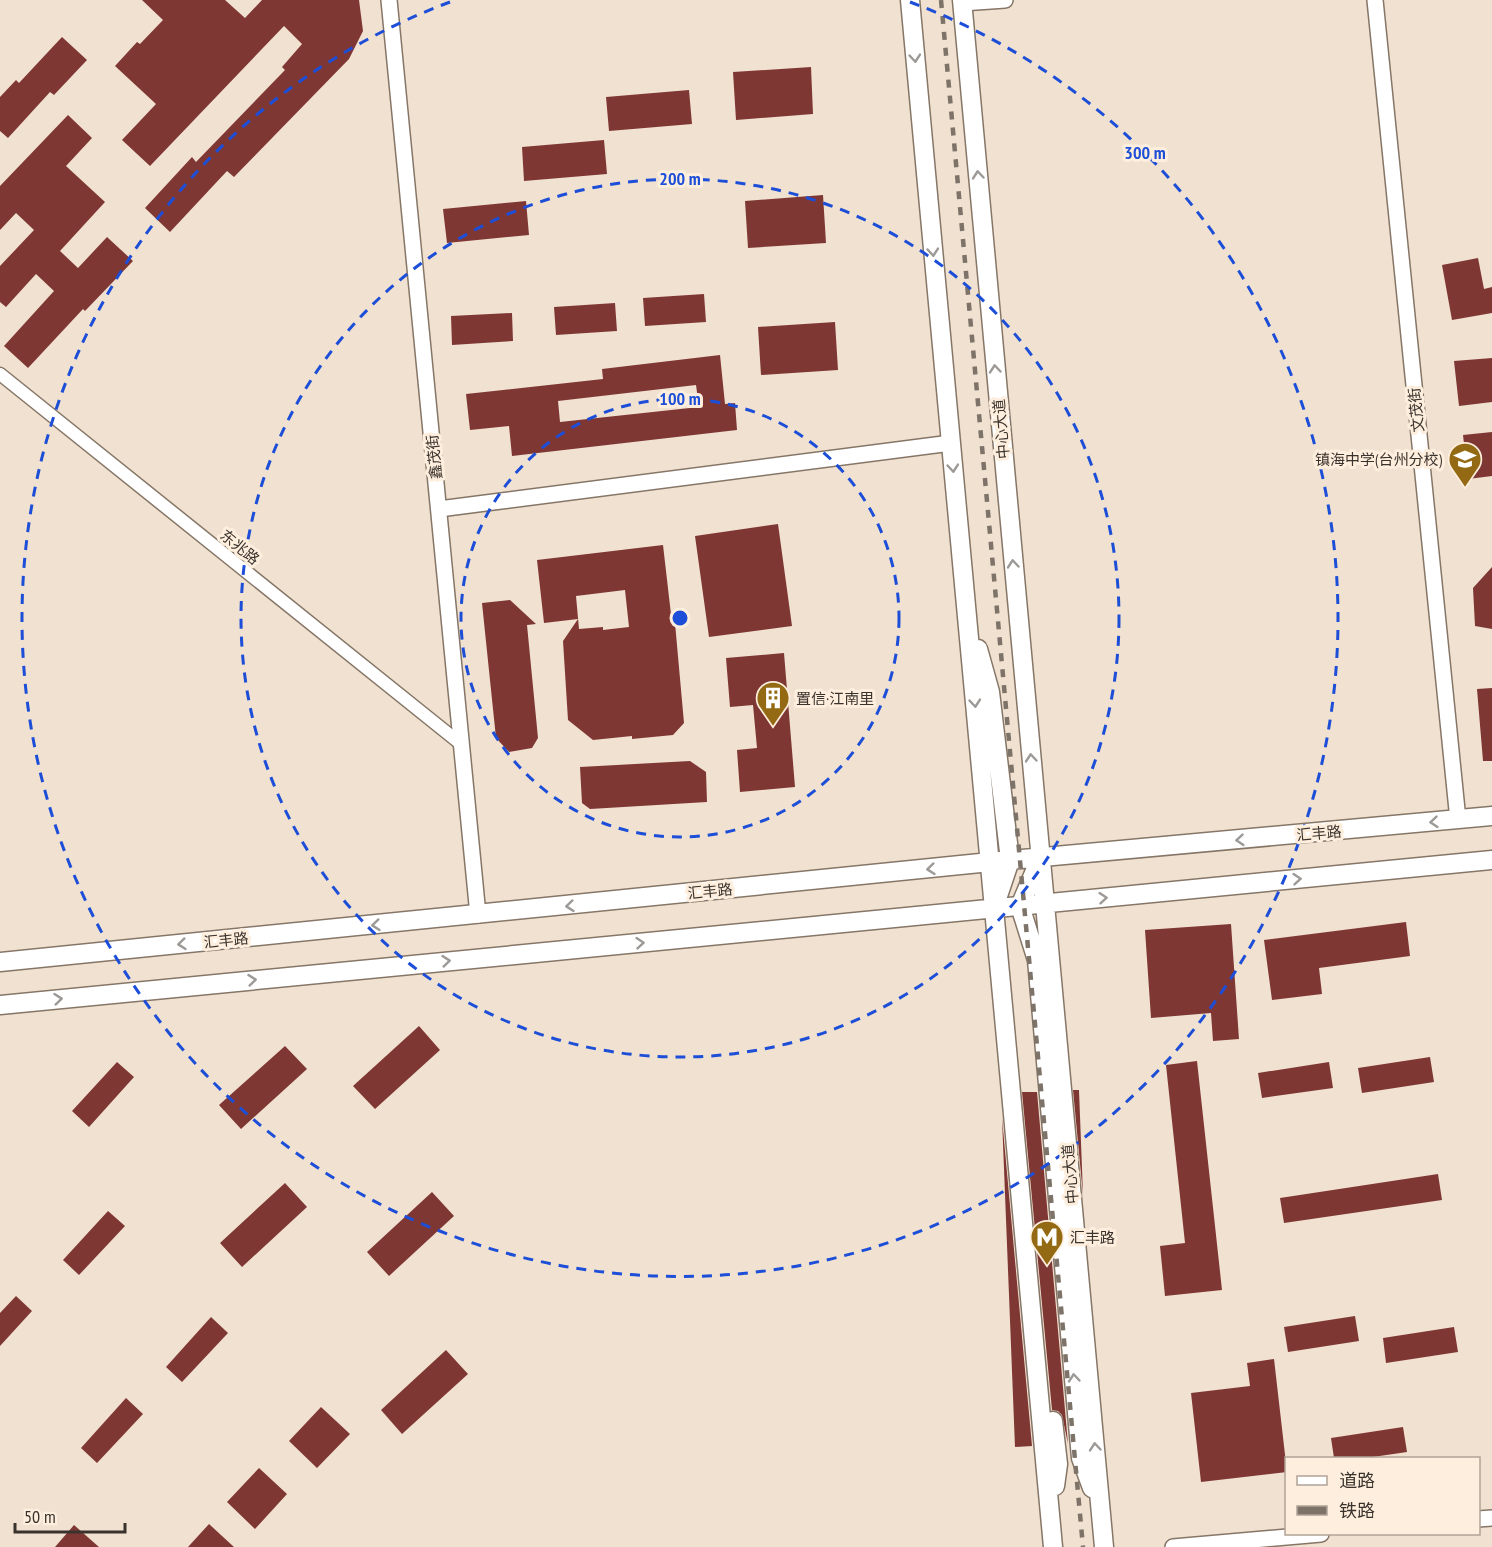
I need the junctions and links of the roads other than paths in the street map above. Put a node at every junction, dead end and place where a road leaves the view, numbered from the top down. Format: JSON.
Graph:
{"nodes":[{"id":1,"x":389,"y":0,"type":"edge"},
{"id":2,"x":910,"y":0,"type":"edge"},
{"id":3,"x":1005,"y":0,"type":"edge"},
{"id":4,"x":1375,"y":0,"type":"edge"},
{"id":5,"x":962,"y":2,"type":"edge"},
{"id":6,"x":0,"y":374,"type":"edge"},
{"id":7,"x":951,"y":443,"type":"junction"},
{"id":8,"x":439,"y":509,"type":"junction"},
{"id":9,"x":965,"y":598,"type":"junction"},
{"id":10,"x":461,"y":744,"type":"junction"},
{"id":11,"x":1034,"y":792,"type":"junction"},
{"id":12,"x":1001,"y":800,"type":"junction"},
{"id":13,"x":1492,"y":816,"type":"edge"},
{"id":14,"x":1458,"y":820,"type":"junction"},
{"id":15,"x":1040,"y":858,"type":"junction"},
{"id":16,"x":1010,"y":860,"type":"junction"},
{"id":17,"x":1492,"y":860,"type":"edge"},
{"id":18,"x":990,"y":863,"type":"junction"},
{"id":19,"x":1045,"y":903,"type":"junction"},
{"id":20,"x":1020,"y":906,"type":"junction"},
{"id":21,"x":994,"y":909,"type":"junction"},
{"id":22,"x":478,"y":915,"type":"junction"},
{"id":23,"x":1037,"y":960,"type":"junction"},
{"id":24,"x":0,"y":962,"type":"edge"},
{"id":25,"x":0,"y":1005,"type":"edge"},
{"id":26,"x":1102,"y":1517,"type":"junction"},
{"id":27,"x":1300,"y":1535,"type":"edge"},
{"id":28,"x":1052,"y":1538,"type":"edge"},
{"id":29,"x":1104,"y":1547,"type":"edge"},
{"id":30,"x":1173,"y":1547,"type":"edge"}],
"edges":[{"from":1,"to":8,"type":"street","name":"鑫茂街"},
{"from":2,"to":7,"type":"main road","one_way":true},
{"from":3,"to":5,"type":"street"},
{"from":4,"to":14,"type":"street","name":"文茂街"},
{"from":11,"to":5,"type":"main road","name":"中心大道","one_way":true},
{"from":6,"to":10,"type":"street","name":"东兆路"},
{"from":7,"to":8,"type":"street"},
{"from":7,"to":9,"type":"main road","one_way":true},
{"from":8,"to":10,"type":"street","name":"鑫茂街"},
{"from":9,"to":12,"type":"main road"},
{"from":9,"to":18,"type":"main road","one_way":true},
{"from":10,"to":22,"type":"street","name":"鑫茂街"},
{"from":11,"to":12,"type":"main road"},
{"from":11,"to":15,"type":"main road","name":"中心大道"},
{"from":12,"to":16,"type":"main road"},
{"from":13,"to":14,"type":"main road","name":"汇丰路"},
{"from":14,"to":15,"type":"main road","name":"汇丰路","one_way":true},
{"from":15,"to":16,"type":"main road","name":"汇丰路"},
{"from":15,"to":19,"type":"main road","name":"中心大道"},
{"from":15,"to":20,"type":"main road","name":"中心大道"},
{"from":16,"to":18,"type":"main road","name":"汇丰路"},
{"from":16,"to":21,"type":"main road"},
{"from":19,"to":17,"type":"main road","one_way":true},
{"from":18,"to":21,"type":"main road"},
{"from":18,"to":22,"type":"main road","name":"汇丰路","one_way":true},
{"from":19,"to":20,"type":"main road"},
{"from":19,"to":23,"type":"main road","name":"中心大道"},
{"from":26,"to":19,"type":"main road","name":"中心大道","one_way":true},
{"from":20,"to":21,"type":"main road"},
{"from":20,"to":23,"type":"main road","name":"中心大道"},
{"from":25,"to":21,"type":"main road","one_way":true},
{"from":21,"to":28,"type":"main road"},
{"from":22,"to":24,"type":"main road","name":"汇丰路","one_way":true},
{"from":26,"to":23,"type":"main road","name":"中心大道","one_way":true},
{"from":26,"to":29,"type":"main road","name":"中心大道"},
{"from":27,"to":30,"type":"street"}]}
